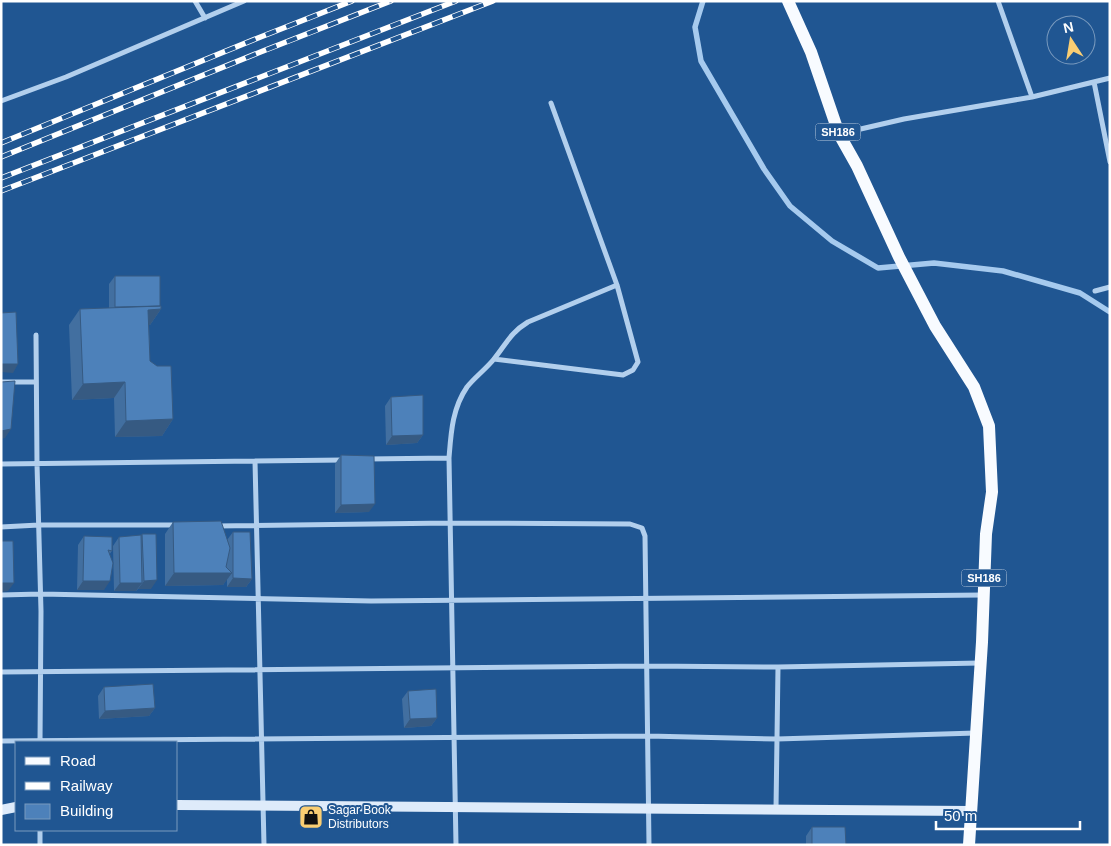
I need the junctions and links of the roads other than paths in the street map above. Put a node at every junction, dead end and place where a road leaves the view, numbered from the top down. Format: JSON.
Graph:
{"nodes":[{"id":1,"x":195,"y":1,"type":"edge"},
{"id":2,"x":244,"y":1,"type":"edge"},
{"id":3,"x":788,"y":1,"type":"edge"},
{"id":4,"x":998,"y":1,"type":"edge"},
{"id":5,"x":205,"y":18,"type":"junction"},
{"id":6,"x":1110,"y":78,"type":"edge"},
{"id":7,"x":1094,"y":82,"type":"junction"},
{"id":8,"x":1032,"y":97,"type":"junction"},
{"id":9,"x":1,"y":101,"type":"edge"},
{"id":10,"x":551,"y":103,"type":"dead end"},
{"id":11,"x":839,"y":134,"type":"junction"},
{"id":12,"x":1110,"y":162,"type":"edge"},
{"id":13,"x":617,"y":285,"type":"junction"},
{"id":14,"x":1110,"y":287,"type":"edge"},
{"id":15,"x":1094,"y":291,"type":"dead end"},
{"id":16,"x":36,"y":335,"type":"dead end"},
{"id":17,"x":494,"y":360,"type":"junction"},
{"id":18,"x":1,"y":382,"type":"edge"},
{"id":19,"x":36,"y":382,"type":"junction"},
{"id":20,"x":449,"y":458,"type":"junction"},
{"id":21,"x":352,"y":459,"type":"edge"},
{"id":22,"x":362,"y":459,"type":"edge"},
{"id":23,"x":255,"y":461,"type":"junction"},
{"id":24,"x":1,"y":464,"type":"edge"},
{"id":25,"x":37,"y":464,"type":"junction"},
{"id":26,"x":450,"y":523,"type":"junction"},
{"id":27,"x":39,"y":525,"type":"junction"},
{"id":28,"x":187,"y":526,"type":"edge"},
{"id":29,"x":207,"y":526,"type":"edge"},
{"id":30,"x":256,"y":526,"type":"junction"},
{"id":31,"x":1,"y":527,"type":"edge"},
{"id":32,"x":41,"y":594,"type":"junction"},
{"id":33,"x":1,"y":595,"type":"edge"},
{"id":34,"x":983,"y":595,"type":"junction"},
{"id":35,"x":647,"y":598,"type":"junction"},
{"id":36,"x":258,"y":599,"type":"junction"},
{"id":37,"x":452,"y":601,"type":"junction"},
{"id":38,"x":980,"y":663,"type":"junction"},
{"id":39,"x":648,"y":666,"type":"junction"},
{"id":40,"x":778,"y":667,"type":"junction"},
{"id":41,"x":453,"y":668,"type":"junction"},
{"id":42,"x":260,"y":669,"type":"junction"},
{"id":43,"x":1,"y":672,"type":"edge"},
{"id":44,"x":40,"y":672,"type":"junction"},
{"id":45,"x":976,"y":733,"type":"junction"},
{"id":46,"x":648,"y":736,"type":"junction"},
{"id":47,"x":454,"y":738,"type":"junction"},
{"id":48,"x":261,"y":739,"type":"junction"},
{"id":49,"x":777,"y":739,"type":"junction"},
{"id":50,"x":1,"y":741,"type":"edge"},
{"id":51,"x":15,"y":741,"type":"edge"},
{"id":52,"x":40,"y":741,"type":"edge"},
{"id":53,"x":114,"y":741,"type":"edge"},
{"id":54,"x":178,"y":805,"type":"edge"},
{"id":55,"x":263,"y":806,"type":"junction"},
{"id":56,"x":455,"y":807,"type":"junction"},
{"id":57,"x":15,"y":808,"type":"edge"},
{"id":58,"x":649,"y":809,"type":"junction"},
{"id":59,"x":1,"y":810,"type":"edge"},
{"id":60,"x":776,"y":810,"type":"junction"},
{"id":61,"x":971,"y":811,"type":"junction"},
{"id":62,"x":40,"y":831,"type":"edge"},
{"id":63,"x":40,"y":845,"type":"edge"},
{"id":64,"x":264,"y":845,"type":"edge"},
{"id":65,"x":456,"y":845,"type":"edge"},
{"id":66,"x":649,"y":845,"type":"edge"},
{"id":67,"x":969,"y":845,"type":"edge"}],
"edges":[{"from":1,"to":5,"type":"street"},
{"from":2,"to":5,"type":"street"},
{"from":3,"to":11,"type":"main road","number":"SH186"},
{"from":4,"to":8,"type":"street"},
{"from":5,"to":9,"type":"street"},
{"from":6,"to":7,"type":"street"},
{"from":7,"to":8,"type":"street"},
{"from":7,"to":12,"type":"street"},
{"from":8,"to":11,"type":"street"},
{"from":10,"to":13,"type":"street"},
{"from":11,"to":34,"type":"main road","number":"SH186"},
{"from":13,"to":17,"type":"street"},
{"from":13,"to":17,"type":"street"},
{"from":14,"to":15,"type":"street"},
{"from":16,"to":19,"type":"street"},
{"from":17,"to":20,"type":"street"},
{"from":18,"to":19,"type":"street"},
{"from":19,"to":25,"type":"street"},
{"from":20,"to":22,"type":"street"},
{"from":20,"to":26,"type":"street"},
{"from":21,"to":23,"type":"street"},
{"from":23,"to":25,"type":"street"},
{"from":23,"to":30,"type":"street"},
{"from":24,"to":25,"type":"street"},
{"from":25,"to":27,"type":"street"},
{"from":26,"to":30,"type":"street"},
{"from":26,"to":35,"type":"street"},
{"from":26,"to":37,"type":"street"},
{"from":27,"to":28,"type":"street"},
{"from":27,"to":31,"type":"street"},
{"from":27,"to":32,"type":"street"},
{"from":29,"to":30,"type":"street"},
{"from":30,"to":36,"type":"street"},
{"from":32,"to":33,"type":"street"},
{"from":32,"to":36,"type":"street"},
{"from":32,"to":44,"type":"street"},
{"from":34,"to":35,"type":"street"},
{"from":34,"to":38,"type":"main road","number":"SH186"},
{"from":35,"to":37,"type":"street"},
{"from":35,"to":39,"type":"street"},
{"from":36,"to":37,"type":"street"},
{"from":36,"to":42,"type":"street"},
{"from":37,"to":41,"type":"street"},
{"from":38,"to":40,"type":"street"},
{"from":38,"to":45,"type":"main road","number":"SH186"},
{"from":39,"to":40,"type":"street"},
{"from":39,"to":41,"type":"street"},
{"from":39,"to":46,"type":"street"},
{"from":40,"to":49,"type":"street"},
{"from":41,"to":42,"type":"street"},
{"from":41,"to":47,"type":"street"},
{"from":42,"to":44,"type":"street"},
{"from":42,"to":48,"type":"street"},
{"from":43,"to":44,"type":"street"},
{"from":44,"to":52,"type":"street"},
{"from":45,"to":49,"type":"street"},
{"from":45,"to":61,"type":"main road","number":"SH186"},
{"from":46,"to":47,"type":"street"},
{"from":46,"to":49,"type":"street"},
{"from":46,"to":58,"type":"street"},
{"from":47,"to":48,"type":"street"},
{"from":47,"to":56,"type":"street"},
{"from":48,"to":53,"type":"street"},
{"from":48,"to":55,"type":"street"},
{"from":49,"to":60,"type":"street"},
{"from":50,"to":51,"type":"street"},
{"from":54,"to":55,"type":"main road"},
{"from":55,"to":56,"type":"main road"},
{"from":55,"to":64,"type":"street"},
{"from":56,"to":58,"type":"main road"},
{"from":56,"to":65,"type":"street"},
{"from":57,"to":59,"type":"main road"},
{"from":58,"to":60,"type":"main road"},
{"from":58,"to":66,"type":"street"},
{"from":60,"to":61,"type":"main road"},
{"from":61,"to":67,"type":"main road","number":"SH186"},
{"from":62,"to":63,"type":"street"}]}
